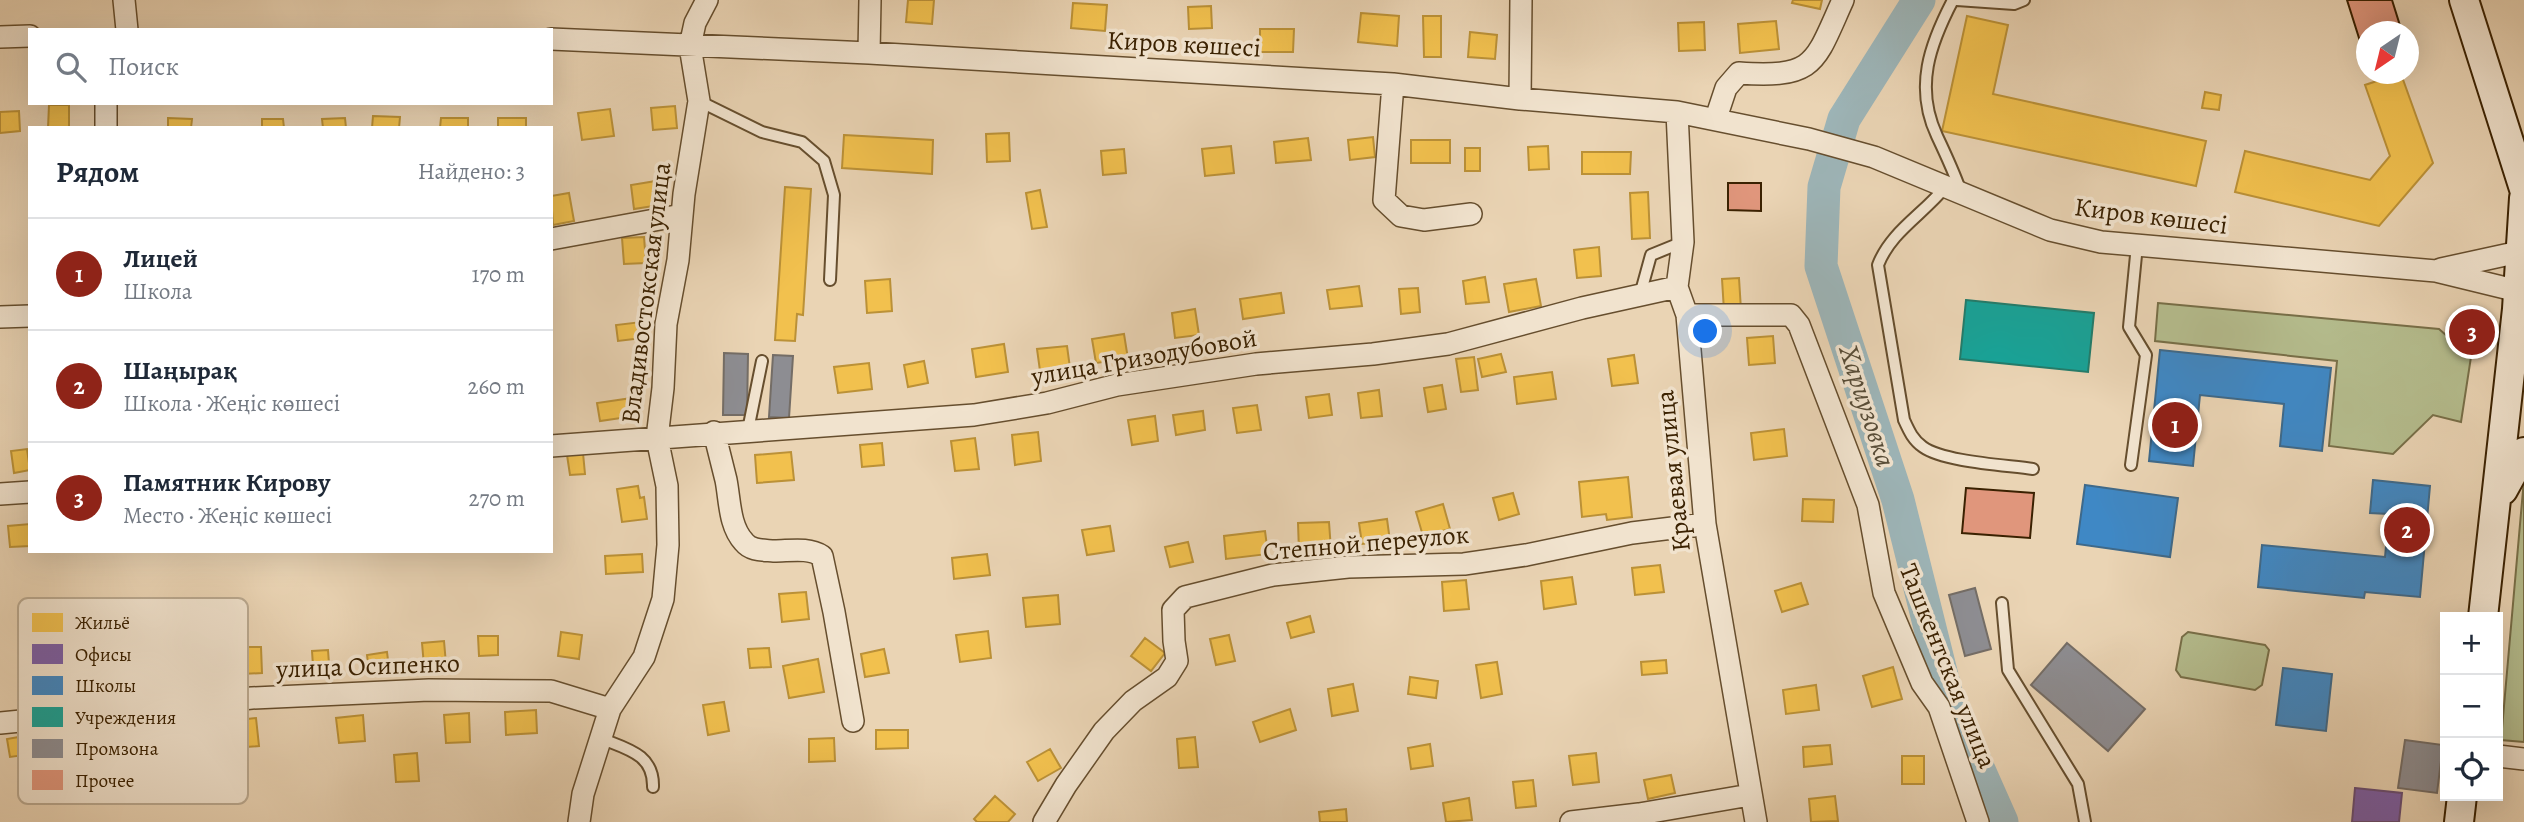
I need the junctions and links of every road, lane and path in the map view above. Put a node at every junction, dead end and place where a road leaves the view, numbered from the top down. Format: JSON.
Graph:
{"nodes":[{"id":1,"x":124,"y":0,"type":"edge"},
{"id":2,"x":707,"y":0,"type":"edge"},
{"id":3,"x":870,"y":0,"type":"edge"},
{"id":4,"x":1521,"y":0,"type":"edge"},
{"id":5,"x":1843,"y":0,"type":"edge"},
{"id":6,"x":1955,"y":0,"type":"edge"},
{"id":7,"x":2024,"y":0,"type":"edge"},
{"id":8,"x":2464,"y":0,"type":"edge"},
{"id":9,"x":127,"y":28,"type":"edge"},
{"id":10,"x":28,"y":36,"type":"edge"},
{"id":11,"x":0,"y":37,"type":"edge"},
{"id":12,"x":553,"y":39,"type":"edge"},
{"id":13,"x":690,"y":46,"type":"junction"},
{"id":14,"x":869,"y":53,"type":"junction"},
{"id":15,"x":1393,"y":84,"type":"junction"},
{"id":16,"x":1520,"y":99,"type":"junction"},
{"id":17,"x":699,"y":101,"type":"junction"},
{"id":18,"x":106,"y":105,"type":"edge"},
{"id":19,"x":1678,"y":111,"type":"junction"},
{"id":20,"x":1716,"y":118,"type":"junction"},
{"id":21,"x":106,"y":126,"type":"edge"},
{"id":22,"x":1954,"y":189,"type":"junction"},
{"id":23,"x":2524,"y":189,"type":"edge"},
{"id":24,"x":2524,"y":198,"type":"edge"},
{"id":25,"x":1471,"y":214,"type":"dead end"},
{"id":26,"x":682,"y":215,"type":"junction"},
{"id":27,"x":553,"y":239,"type":"edge"},
{"id":28,"x":1683,"y":242,"type":"junction"},
{"id":29,"x":2137,"y":246,"type":"junction"},
{"id":30,"x":2522,"y":251,"type":"edge"},
{"id":31,"x":2436,"y":271,"type":"junction"},
{"id":32,"x":830,"y":280,"type":"dead end"},
{"id":33,"x":1677,"y":287,"type":"junction"},
{"id":34,"x":2521,"y":291,"type":"edge"},
{"id":35,"x":1640,"y":295,"type":"junction"},
{"id":36,"x":28,"y":316,"type":"edge"},
{"id":37,"x":1687,"y":316,"type":"junction"},
{"id":38,"x":0,"y":317,"type":"edge"},
{"id":39,"x":762,"y":361,"type":"dead end"},
{"id":40,"x":748,"y":430,"type":"junction"},
{"id":41,"x":714,"y":432,"type":"junction"},
{"id":42,"x":657,"y":438,"type":"junction"},
{"id":43,"x":553,"y":446,"type":"edge"},
{"id":44,"x":2524,"y":452,"type":"edge"},
{"id":45,"x":2131,"y":465,"type":"dead end"},
{"id":46,"x":2033,"y":469,"type":"dead end"},
{"id":47,"x":28,"y":492,"type":"edge"},
{"id":48,"x":0,"y":494,"type":"edge"},
{"id":49,"x":2497,"y":502,"type":"junction"},
{"id":50,"x":1705,"y":524,"type":"junction"},
{"id":51,"x":2002,"y":603,"type":"dead end"},
{"id":52,"x":2484,"y":612,"type":"edge"},
{"id":53,"x":248,"y":698,"type":"edge"},
{"id":54,"x":610,"y":709,"type":"junction"},
{"id":55,"x":18,"y":721,"type":"edge"},
{"id":56,"x":853,"y":721,"type":"dead end"},
{"id":57,"x":0,"y":723,"type":"edge"},
{"id":58,"x":610,"y":742,"type":"junction"},
{"id":59,"x":2503,"y":757,"type":"edge"},
{"id":60,"x":2524,"y":759,"type":"edge"},
{"id":61,"x":653,"y":787,"type":"dead end"},
{"id":62,"x":1750,"y":795,"type":"junction"},
{"id":63,"x":2461,"y":801,"type":"edge"},
{"id":64,"x":579,"y":822,"type":"edge"},
{"id":65,"x":1044,"y":822,"type":"edge"},
{"id":66,"x":1571,"y":822,"type":"edge"},
{"id":67,"x":1756,"y":822,"type":"edge"},
{"id":68,"x":1978,"y":822,"type":"edge"},
{"id":69,"x":2085,"y":822,"type":"edge"},
{"id":70,"x":2459,"y":822,"type":"edge"}],
"edges":[{"from":1,"to":9,"type":"street"},
{"from":2,"to":13,"type":"street"},
{"from":3,"to":14,"type":"street"},
{"from":4,"to":16,"type":"street"},
{"from":5,"to":20,"type":"street"},
{"from":6,"to":7,"type":"lane"},
{"from":6,"to":22,"type":"lane"},
{"from":8,"to":23,"type":"street"},
{"from":10,"to":11,"type":"street"},
{"from":12,"to":13,"type":"street","name":"Киров көшесі"},
{"from":13,"to":14,"type":"street","name":"Киров көшесі"},
{"from":13,"to":17,"type":"street","name":"Владивостокская улица"},
{"from":14,"to":15,"type":"street","name":"Киров көшесі"},
{"from":15,"to":16,"type":"street","name":"Киров көшесі"},
{"from":15,"to":25,"type":"street"},
{"from":16,"to":19,"type":"street","name":"Киров көшесі"},
{"from":17,"to":26,"type":"street","name":"Владивостокская улица"},
{"from":17,"to":32,"type":"lane"},
{"from":18,"to":21,"type":"street"},
{"from":19,"to":20,"type":"street","name":"Киров көшесі"},
{"from":19,"to":28,"type":"street","name":"Краевая улица"},
{"from":20,"to":22,"type":"street","name":"Киров көшесі"},
{"from":22,"to":29,"type":"street","name":"Киров көшесі"},
{"from":22,"to":46,"type":"lane"},
{"from":24,"to":30,"type":"street"},
{"from":26,"to":27,"type":"street"},
{"from":26,"to":42,"type":"street","name":"Владивостокская улица"},
{"from":28,"to":33,"type":"street","name":"Краевая улица"},
{"from":28,"to":35,"type":"lane"},
{"from":29,"to":31,"type":"street","name":"Киров көшесі"},
{"from":29,"to":45,"type":"lane"},
{"from":30,"to":31,"type":"street"},
{"from":30,"to":34,"type":"street"},
{"from":31,"to":34,"type":"street"},
{"from":33,"to":35,"type":"street","name":"улица Гризодубовой"},
{"from":33,"to":37,"type":"street","name":"Краевая улица"},
{"from":34,"to":49,"type":"street"},
{"from":35,"to":40,"type":"street","name":"улица Гризодубовой"},
{"from":36,"to":38,"type":"street"},
{"from":37,"to":50,"type":"street","name":"Краевая улица"},
{"from":37,"to":68,"type":"street","name":"Ташкентская улица"},
{"from":39,"to":40,"type":"lane"},
{"from":40,"to":41,"type":"street","name":"улица Гризодубовой"},
{"from":41,"to":42,"type":"street","name":"улица Гризодубовой"},
{"from":41,"to":56,"type":"street"},
{"from":42,"to":43,"type":"street","name":"улица Гризодубовой"},
{"from":42,"to":54,"type":"street","name":"Владивостокская улица"},
{"from":44,"to":49,"type":"street"},
{"from":47,"to":48,"type":"street"},
{"from":49,"to":52,"type":"street"},
{"from":50,"to":62,"type":"street","name":"Краевая улица"},
{"from":50,"to":65,"type":"street","name":"Степной переулок"},
{"from":51,"to":69,"type":"lane"},
{"from":53,"to":54,"type":"street","name":"улица Осипенко"},
{"from":54,"to":58,"type":"street","name":"Владивостокская улица"},
{"from":55,"to":57,"type":"street","name":"улица Осипенко"},
{"from":58,"to":61,"type":"lane"},
{"from":58,"to":64,"type":"street","name":"Владивостокская улица"},
{"from":59,"to":60,"type":"street"},
{"from":62,"to":66,"type":"street"},
{"from":62,"to":67,"type":"street","name":"Краевая улица"},
{"from":63,"to":70,"type":"street"}]}
